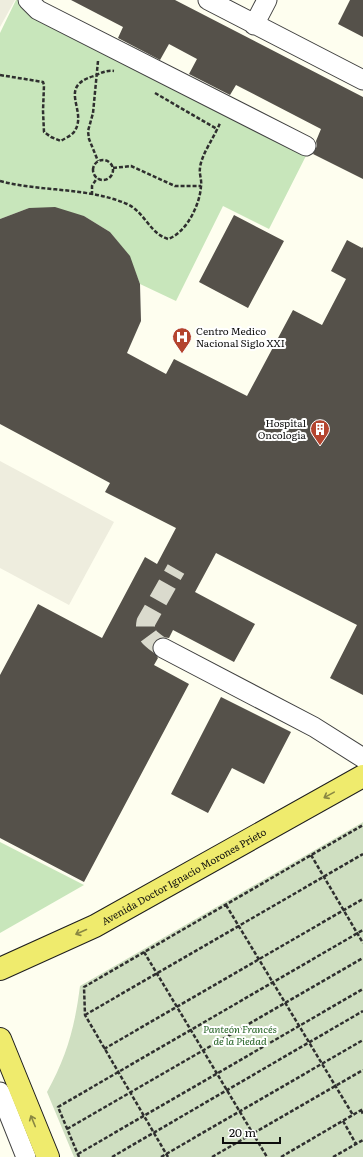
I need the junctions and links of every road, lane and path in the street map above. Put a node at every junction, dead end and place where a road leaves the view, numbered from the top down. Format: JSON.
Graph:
{"nodes":[{"id":1,"x":28,"y":0,"type":"edge"},
{"id":2,"x":208,"y":0,"type":"edge"},
{"id":3,"x":267,"y":0,"type":"edge"},
{"id":4,"x":254,"y":25,"type":"junction"},
{"id":5,"x":102,"y":43,"type":"junction"},
{"id":6,"x":119,"y":71,"type":"dead end"},
{"id":7,"x":0,"y":75,"type":"edge"},
{"id":8,"x":97,"y":75,"type":"junction"},
{"id":9,"x":363,"y":80,"type":"edge"},
{"id":10,"x":152,"y":90,"type":"dead end"},
{"id":11,"x":226,"y":105,"type":"junction"},
{"id":12,"x":217,"y":129,"type":"junction"},
{"id":13,"x":306,"y":146,"type":"dead end"},
{"id":14,"x":98,"y":161,"type":"junction"},
{"id":15,"x":113,"y":168,"type":"junction"},
{"id":16,"x":97,"y":178,"type":"junction"},
{"id":17,"x":0,"y":181,"type":"edge"},
{"id":18,"x":201,"y":186,"type":"junction"},
{"id":19,"x":92,"y":195,"type":"junction"},
{"id":20,"x":163,"y":648,"type":"tunnel mouth"},
{"id":21,"x":363,"y":758,"type":"edge"},
{"id":22,"x":363,"y":776,"type":"edge"},
{"id":23,"x":363,"y":825,"type":"edge"},
{"id":24,"x":363,"y":854,"type":"edge"},
{"id":25,"x":311,"y":855,"type":"junction"},
{"id":26,"x":324,"y":877,"type":"junction"},
{"id":27,"x":363,"y":899,"type":"edge"},
{"id":28,"x":226,"y":905,"type":"junction"},
{"id":29,"x":344,"y":910,"type":"junction"},
{"id":30,"x":238,"y":926,"type":"junction"},
{"id":31,"x":363,"y":930,"type":"edge"},
{"id":32,"x":358,"y":934,"type":"junction"},
{"id":33,"x":363,"y":942,"type":"edge"},
{"id":34,"x":144,"y":952,"type":"junction"},
{"id":35,"x":363,"y":958,"type":"edge"},
{"id":36,"x":259,"y":960,"type":"junction"},
{"id":37,"x":0,"y":969,"type":"edge"},
{"id":38,"x":157,"y":974,"type":"junction"},
{"id":39,"x":273,"y":983,"type":"junction"},
{"id":40,"x":363,"y":989,"type":"edge"},
{"id":41,"x":285,"y":1003,"type":"junction"},
{"id":42,"x":177,"y":1007,"type":"junction"},
{"id":43,"x":363,"y":1011,"type":"edge"},
{"id":44,"x":84,"y":1016,"type":"junction"},
{"id":45,"x":299,"y":1026,"type":"junction"},
{"id":46,"x":191,"y":1030,"type":"junction"},
{"id":47,"x":0,"y":1039,"type":"edge"},
{"id":48,"x":363,"y":1040,"type":"edge"},
{"id":49,"x":309,"y":1043,"type":"junction"},
{"id":50,"x":104,"y":1049,"type":"junction"},
{"id":51,"x":204,"y":1050,"type":"junction"},
{"id":52,"x":322,"y":1064,"type":"junction"},
{"id":53,"x":363,"y":1070,"type":"edge"},
{"id":54,"x":118,"y":1072,"type":"junction"},
{"id":55,"x":217,"y":1073,"type":"junction"},
{"id":56,"x":335,"y":1086,"type":"junction"},
{"id":57,"x":227,"y":1090,"type":"junction"},
{"id":58,"x":0,"y":1092,"type":"edge"},
{"id":59,"x":130,"y":1093,"type":"junction"},
{"id":60,"x":362,"y":1110,"type":"edge"},
{"id":61,"x":240,"y":1111,"type":"junction"},
{"id":62,"x":363,"y":1114,"type":"edge"},
{"id":63,"x":353,"y":1115,"type":"junction"},
{"id":64,"x":144,"y":1116,"type":"junction"},
{"id":65,"x":343,"y":1121,"type":"junction"},
{"id":66,"x":67,"y":1130,"type":"junction"},
{"id":67,"x":154,"y":1133,"type":"junction"},
{"id":68,"x":253,"y":1133,"type":"junction"},
{"id":69,"x":363,"y":1140,"type":"edge"},
{"id":70,"x":356,"y":1144,"type":"junction"},
{"id":71,"x":78,"y":1156,"type":"edge"},
{"id":72,"x":167,"y":1156,"type":"edge"},
{"id":73,"x":26,"y":1157,"type":"edge"},
{"id":74,"x":48,"y":1157,"type":"edge"},
{"id":75,"x":112,"y":1157,"type":"edge"},
{"id":76,"x":161,"y":1157,"type":"edge"},
{"id":77,"x":212,"y":1157,"type":"edge"},
{"id":78,"x":267,"y":1157,"type":"edge"},
{"id":79,"x":281,"y":1157,"type":"edge"},
{"id":80,"x":333,"y":1157,"type":"edge"}],
"edges":[{"from":1,"to":5,"type":"lane"},
{"from":2,"to":4,"type":"lane"},
{"from":3,"to":4,"type":"lane"},
{"from":4,"to":9,"type":"lane"},
{"from":5,"to":8,"type":"path"},
{"from":5,"to":11,"type":"lane"},
{"from":6,"to":8,"type":"path"},
{"from":7,"to":8,"type":"path"},
{"from":8,"to":14,"type":"path"},
{"from":10,"to":12,"type":"path"},
{"from":11,"to":12,"type":"path"},
{"from":11,"to":13,"type":"lane"},
{"from":12,"to":18,"type":"path"},
{"from":14,"to":15,"type":"path"},
{"from":14,"to":16,"type":"path"},
{"from":15,"to":16,"type":"path"},
{"from":15,"to":18,"type":"path"},
{"from":16,"to":19,"type":"path"},
{"from":17,"to":19,"type":"path"},
{"from":18,"to":19,"type":"path"},
{"from":20,"to":21,"type":"lane"},
{"from":22,"to":37,"type":"main road","name":"Avenida Doctor Ignacio Morones Prieto","one_way":true},
{"from":23,"to":25,"type":"path"},
{"from":24,"to":26,"type":"path"},
{"from":25,"to":26,"type":"path"},
{"from":25,"to":28,"type":"path"},
{"from":26,"to":29,"type":"path"},
{"from":26,"to":30,"type":"path"},
{"from":27,"to":29,"type":"path"},
{"from":28,"to":30,"type":"path"},
{"from":28,"to":34,"type":"path"},
{"from":29,"to":32,"type":"path"},
{"from":29,"to":36,"type":"path"},
{"from":30,"to":36,"type":"path"},
{"from":30,"to":38,"type":"path"},
{"from":31,"to":32,"type":"path"},
{"from":32,"to":33,"type":"path"},
{"from":32,"to":39,"type":"path"},
{"from":34,"to":38,"type":"path"},
{"from":34,"to":44,"type":"path"},
{"from":35,"to":41,"type":"path"},
{"from":36,"to":39,"type":"path"},
{"from":36,"to":42,"type":"path"},
{"from":38,"to":42,"type":"path"},
{"from":38,"to":44,"type":"path"},
{"from":39,"to":41,"type":"path"},
{"from":39,"to":46,"type":"path"},
{"from":40,"to":45,"type":"path"},
{"from":41,"to":45,"type":"path"},
{"from":41,"to":51,"type":"path"},
{"from":42,"to":46,"type":"path"},
{"from":42,"to":50,"type":"path"},
{"from":43,"to":49,"type":"path"},
{"from":44,"to":50,"type":"path"},
{"from":45,"to":49,"type":"path"},
{"from":45,"to":55,"type":"path"},
{"from":46,"to":51,"type":"path"},
{"from":46,"to":54,"type":"path"},
{"from":74,"to":47,"type":"main road","one_way":true},
{"from":48,"to":52,"type":"path"},
{"from":49,"to":52,"type":"path"},
{"from":49,"to":57,"type":"path"},
{"from":50,"to":54,"type":"path"},
{"from":51,"to":55,"type":"path"},
{"from":51,"to":59,"type":"path"},
{"from":52,"to":56,"type":"path"},
{"from":52,"to":61,"type":"path"},
{"from":53,"to":56,"type":"path"},
{"from":54,"to":59,"type":"path"},
{"from":54,"to":66,"type":"path"},
{"from":55,"to":57,"type":"path"},
{"from":55,"to":64,"type":"path"},
{"from":56,"to":63,"type":"path"},
{"from":56,"to":68,"type":"path"},
{"from":57,"to":61,"type":"path"},
{"from":57,"to":67,"type":"path"},
{"from":58,"to":73,"type":"lane"},
{"from":59,"to":64,"type":"path"},
{"from":59,"to":66,"type":"path"},
{"from":60,"to":62,"type":"path"},
{"from":60,"to":63,"type":"path"},
{"from":61,"to":68,"type":"path"},
{"from":61,"to":72,"type":"path"},
{"from":63,"to":65,"type":"path"},
{"from":64,"to":67,"type":"path"},
{"from":64,"to":71,"type":"path"},
{"from":65,"to":70,"type":"path"},
{"from":65,"to":79,"type":"path"},
{"from":66,"to":71,"type":"path"},
{"from":67,"to":72,"type":"path"},
{"from":67,"to":75,"type":"path"},
{"from":68,"to":77,"type":"path"},
{"from":68,"to":78,"type":"path"},
{"from":69,"to":70,"type":"path"},
{"from":70,"to":80,"type":"path"},
{"from":72,"to":76,"type":"path"}]}
